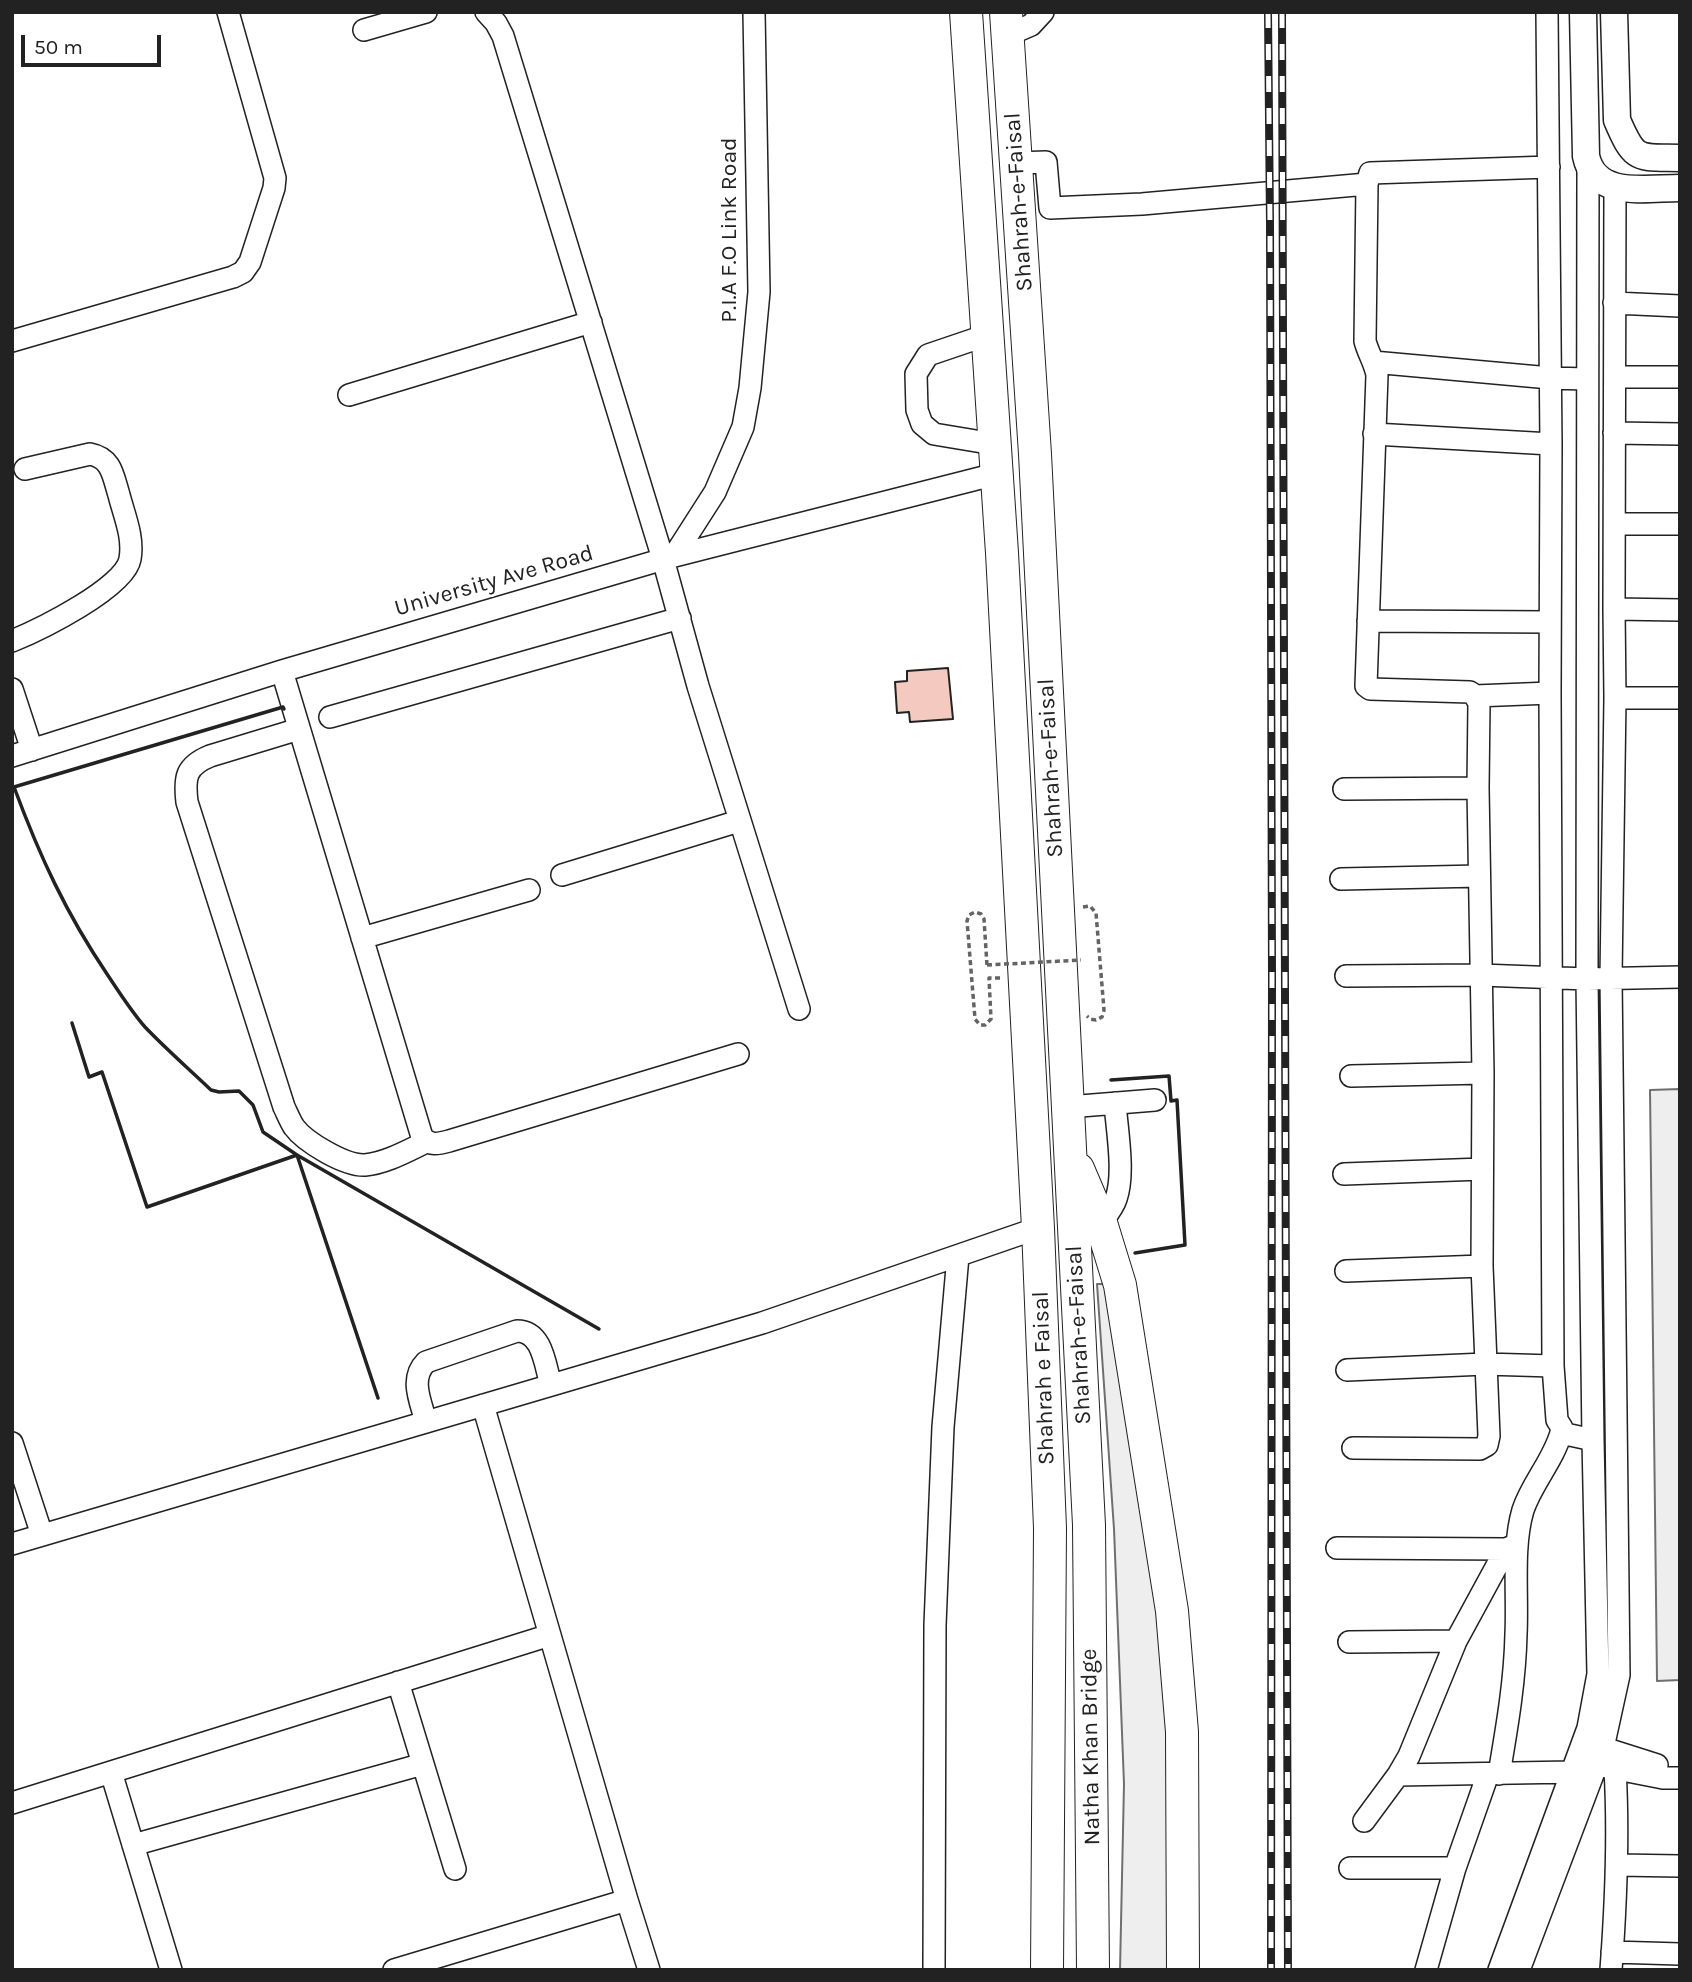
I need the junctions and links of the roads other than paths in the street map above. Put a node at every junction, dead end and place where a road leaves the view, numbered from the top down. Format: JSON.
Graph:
{"nodes":[{"id":1,"x":228,"y":12,"type":"edge"},
{"id":2,"x":426,"y":12,"type":"edge"},
{"id":3,"x":486,"y":12,"type":"edge"},
{"id":4,"x":754,"y":12,"type":"edge"},
{"id":5,"x":966,"y":12,"type":"edge"},
{"id":6,"x":1043,"y":12,"type":"edge"},
{"id":7,"x":1546,"y":12,"type":"edge"},
{"id":8,"x":1583,"y":12,"type":"edge"},
{"id":9,"x":1614,"y":12,"type":"edge"},
{"id":10,"x":1007,"y":24,"type":"edge"},
{"id":11,"x":364,"y":30,"type":"dead end"},
{"id":12,"x":1680,"y":158,"type":"edge"},
{"id":13,"x":1016,"y":163,"type":"junction"},
{"id":14,"x":1588,"y":166,"type":"junction"},
{"id":15,"x":1549,"y":167,"type":"junction"},
{"id":16,"x":1367,"y":184,"type":"junction"},
{"id":17,"x":1615,"y":188,"type":"junction"},
{"id":18,"x":1680,"y":188,"type":"edge"},
{"id":19,"x":1614,"y":303,"type":"junction"},
{"id":20,"x":1680,"y":306,"type":"edge"},
{"id":21,"x":591,"y":322,"type":"junction"},
{"id":22,"x":987,"y":335,"type":"junction"},
{"id":23,"x":13,"y":338,"type":"edge"},
{"id":24,"x":1373,"y":362,"type":"junction"},
{"id":25,"x":1615,"y":377,"type":"junction"},
{"id":26,"x":1680,"y":377,"type":"edge"},
{"id":27,"x":1550,"y":378,"type":"junction"},
{"id":28,"x":1587,"y":379,"type":"junction"},
{"id":29,"x":349,"y":395,"type":"dead end"},
{"id":30,"x":1614,"y":433,"type":"junction"},
{"id":31,"x":1374,"y":434,"type":"junction"},
{"id":32,"x":1680,"y":434,"type":"edge"},
{"id":33,"x":1551,"y":444,"type":"junction"},
{"id":34,"x":995,"y":459,"type":"junction"},
{"id":35,"x":25,"y":469,"type":"dead end"},
{"id":36,"x":1615,"y":524,"type":"junction"},
{"id":37,"x":1680,"y":524,"type":"edge"},
{"id":38,"x":1588,"y":556,"type":"junction"},
{"id":39,"x":669,"y":557,"type":"junction"},
{"id":40,"x":1550,"y":558,"type":"junction"},
{"id":41,"x":1614,"y":609,"type":"junction"},
{"id":42,"x":1680,"y":610,"type":"edge"},
{"id":43,"x":680,"y":618,"type":"junction"},
{"id":44,"x":1368,"y":621,"type":"junction"},
{"id":45,"x":1550,"y":622,"type":"junction"},
{"id":46,"x":12,"y":641,"type":"edge"},
{"id":47,"x":282,"y":671,"type":"junction"},
{"id":48,"x":12,"y":689,"type":"edge"},
{"id":49,"x":1549,"y":692,"type":"junction"},
{"id":50,"x":1475,"y":696,"type":"junction"},
{"id":51,"x":1615,"y":698,"type":"junction"},
{"id":52,"x":1680,"y":698,"type":"edge"},
{"id":53,"x":330,"y":718,"type":"dead end"},
{"id":54,"x":299,"y":729,"type":"junction"},
{"id":55,"x":22,"y":753,"type":"edge"},
{"id":56,"x":1478,"y":788,"type":"junction"},
{"id":57,"x":1344,"y":789,"type":"dead end"},
{"id":58,"x":739,"y":821,"type":"junction"},
{"id":59,"x":562,"y":875,"type":"dead end"},
{"id":60,"x":1479,"y":876,"type":"junction"},
{"id":61,"x":1341,"y":879,"type":"dead end"},
{"id":62,"x":529,"y":890,"type":"dead end"},
{"id":63,"x":362,"y":938,"type":"junction"},
{"id":64,"x":1481,"y":975,"type":"junction"},
{"id":65,"x":1346,"y":976,"type":"dead end"},
{"id":66,"x":1552,"y":976,"type":"junction"},
{"id":67,"x":1611,"y":977,"type":"junction"},
{"id":68,"x":1680,"y":977,"type":"edge"},
{"id":69,"x":1587,"y":979,"type":"junction"},
{"id":70,"x":799,"y":1009,"type":"dead end"},
{"id":71,"x":738,"y":1054,"type":"dead end"},
{"id":72,"x":1483,"y":1073,"type":"junction"},
{"id":73,"x":1351,"y":1076,"type":"dead end"},
{"id":74,"x":1155,"y":1100,"type":"dead end"},
{"id":75,"x":1115,"y":1103,"type":"junction"},
{"id":76,"x":1068,"y":1107,"type":"junction"},
{"id":77,"x":426,"y":1142,"type":"junction"},
{"id":78,"x":1069,"y":1148,"type":"junction"},
{"id":79,"x":1482,"y":1169,"type":"junction"},
{"id":80,"x":1344,"y":1174,"type":"dead end"},
{"id":81,"x":1101,"y":1223,"type":"junction"},
{"id":82,"x":1038,"y":1228,"type":"junction"},
{"id":83,"x":958,"y":1256,"type":"junction"},
{"id":84,"x":1482,"y":1266,"type":"junction"},
{"id":85,"x":1346,"y":1271,"type":"dead end"},
{"id":86,"x":1485,"y":1364,"type":"junction"},
{"id":87,"x":1553,"y":1366,"type":"junction"},
{"id":88,"x":1347,"y":1370,"type":"dead end"},
{"id":89,"x":551,"y":1385,"type":"junction"},
{"id":90,"x":483,"y":1405,"type":"junction"},
{"id":91,"x":426,"y":1422,"type":"junction"},
{"id":92,"x":1561,"y":1433,"type":"junction"},
{"id":93,"x":1593,"y":1440,"type":"junction"},
{"id":94,"x":12,"y":1443,"type":"edge"},
{"id":95,"x":1353,"y":1448,"type":"dead end"},
{"id":96,"x":1089,"y":1525,"type":"joint"},
{"id":97,"x":1051,"y":1528,"type":"joint"},
{"id":98,"x":42,"y":1535,"type":"junction"},
{"id":99,"x":12,"y":1544,"type":"edge"},
{"id":100,"x":1511,"y":1547,"type":"junction"},
{"id":101,"x":1337,"y":1548,"type":"dead end"},
{"id":102,"x":550,"y":1635,"type":"junction"},
{"id":103,"x":1456,"y":1641,"type":"junction"},
{"id":104,"x":1349,"y":1642,"type":"dead end"},
{"id":105,"x":398,"y":1682,"type":"junction"},
{"id":106,"x":1591,"y":1759,"type":"junction"},
{"id":107,"x":423,"y":1764,"type":"junction"},
{"id":108,"x":1680,"y":1768,"type":"edge"},
{"id":109,"x":111,"y":1772,"type":"junction"},
{"id":110,"x":1494,"y":1774,"type":"junction"},
{"id":111,"x":1398,"y":1775,"type":"junction"},
{"id":112,"x":1680,"y":1778,"type":"edge"},
{"id":113,"x":12,"y":1803,"type":"edge"},
{"id":114,"x":1364,"y":1821,"type":"dead end"},
{"id":115,"x":133,"y":1845,"type":"junction"},
{"id":116,"x":1617,"y":1865,"type":"junction"},
{"id":117,"x":1680,"y":1866,"type":"edge"},
{"id":118,"x":1350,"y":1868,"type":"dead end"},
{"id":119,"x":1455,"y":1868,"type":"junction"},
{"id":120,"x":455,"y":1869,"type":"dead end"},
{"id":121,"x":627,"y":1900,"type":"junction"},
{"id":122,"x":1680,"y":1954,"type":"edge"},
{"id":123,"x":1611,"y":1961,"type":"edge"},
{"id":124,"x":407,"y":1968,"type":"edge"},
{"id":125,"x":170,"y":1970,"type":"edge"},
{"id":126,"x":649,"y":1970,"type":"edge"},
{"id":127,"x":934,"y":1970,"type":"edge"},
{"id":128,"x":1047,"y":1970,"type":"edge"},
{"id":129,"x":1093,"y":1970,"type":"edge"},
{"id":130,"x":1183,"y":1970,"type":"edge"},
{"id":131,"x":1426,"y":1970,"type":"edge"},
{"id":132,"x":1499,"y":1970,"type":"edge"},
{"id":133,"x":1519,"y":1970,"type":"edge"}],
"edges":[{"from":1,"to":23,"type":"street"},
{"from":2,"to":11,"type":"street"},
{"from":3,"to":21,"type":"street"},
{"from":4,"to":39,"type":"street","name":"P.I.A F.O Link Road"},
{"from":5,"to":22,"type":"highway","name":"Shahrah-e-Faisal"},
{"from":6,"to":10,"type":"street"},
{"from":7,"to":15,"type":"street"},
{"from":8,"to":14,"type":"main road"},
{"from":9,"to":12,"type":"main road"},
{"from":10,"to":13,"type":"highway","name":"Shahrah-e-Faisal"},
{"from":13,"to":16,"type":"street"},
{"from":13,"to":76,"type":"highway","name":"Shahrah-e-Faisal"},
{"from":14,"to":17,"type":"main road"},
{"from":14,"to":28,"type":"street"},
{"from":15,"to":16,"type":"street"},
{"from":15,"to":27,"type":"street"},
{"from":16,"to":24,"type":"street"},
{"from":17,"to":18,"type":"main road"},
{"from":17,"to":19,"type":"street"},
{"from":19,"to":20,"type":"street"},
{"from":19,"to":25,"type":"street"},
{"from":21,"to":29,"type":"street"},
{"from":21,"to":39,"type":"street"},
{"from":22,"to":34,"type":"highway","name":"Shahrah-e-Faisal"},
{"from":22,"to":34,"type":"street"},
{"from":24,"to":27,"type":"street"},
{"from":24,"to":31,"type":"street"},
{"from":25,"to":26,"type":"street"},
{"from":25,"to":30,"type":"street"},
{"from":27,"to":28,"type":"street"},
{"from":27,"to":33,"type":"street"},
{"from":28,"to":38,"type":"street"},
{"from":30,"to":32,"type":"street"},
{"from":30,"to":36,"type":"street"},
{"from":31,"to":33,"type":"street"},
{"from":31,"to":44,"type":"street"},
{"from":33,"to":40,"type":"street"},
{"from":34,"to":39,"type":"street","name":"University Ave Road"},
{"from":34,"to":82,"type":"highway","name":"Shahrah-e-Faisal"},
{"from":35,"to":46,"type":"street"},
{"from":36,"to":37,"type":"street"},
{"from":36,"to":41,"type":"street"},
{"from":38,"to":40,"type":"street"},
{"from":38,"to":69,"type":"street"},
{"from":39,"to":43,"type":"street"},
{"from":39,"to":47,"type":"street","name":"University Ave Road"},
{"from":40,"to":45,"type":"street"},
{"from":41,"to":42,"type":"street"},
{"from":41,"to":51,"type":"street"},
{"from":43,"to":53,"type":"street"},
{"from":43,"to":58,"type":"street"},
{"from":44,"to":45,"type":"street"},
{"from":44,"to":50,"type":"street"},
{"from":45,"to":49,"type":"street"},
{"from":47,"to":54,"type":"street"},
{"from":47,"to":55,"type":"street","name":"University Ave Road"},
{"from":48,"to":55,"type":"street"},
{"from":49,"to":50,"type":"street"},
{"from":49,"to":66,"type":"street"},
{"from":50,"to":56,"type":"street"},
{"from":51,"to":52,"type":"street"},
{"from":51,"to":67,"type":"street"},
{"from":54,"to":63,"type":"street"},
{"from":54,"to":77,"type":"street"},
{"from":56,"to":57,"type":"street"},
{"from":56,"to":60,"type":"street"},
{"from":58,"to":59,"type":"street"},
{"from":58,"to":70,"type":"street"},
{"from":60,"to":61,"type":"street"},
{"from":60,"to":64,"type":"street"},
{"from":62,"to":63,"type":"street"},
{"from":63,"to":77,"type":"street"},
{"from":64,"to":65,"type":"street"},
{"from":64,"to":66,"type":"street"},
{"from":64,"to":72,"type":"street"},
{"from":66,"to":69,"type":"street"},
{"from":66,"to":87,"type":"street"},
{"from":67,"to":68,"type":"street"},
{"from":67,"to":69,"type":"street"},
{"from":67,"to":106,"type":"street"},
{"from":69,"to":93,"type":"street"},
{"from":71,"to":77,"type":"street"},
{"from":72,"to":73,"type":"street"},
{"from":72,"to":79,"type":"street"},
{"from":74,"to":75,"type":"street"},
{"from":75,"to":76,"type":"street"},
{"from":75,"to":81,"type":"street"},
{"from":76,"to":78,"type":"highway","name":"Shahrah-e-Faisal"},
{"from":78,"to":81,"type":"highway"},
{"from":78,"to":96,"type":"highway","name":"Shahrah-e-Faisal"},
{"from":79,"to":80,"type":"street"},
{"from":79,"to":84,"type":"street"},
{"from":81,"to":130,"type":"highway"},
{"from":82,"to":83,"type":"street"},
{"from":82,"to":97,"type":"highway","name":"Shahrah e Faisal"},
{"from":83,"to":89,"type":"street"},
{"from":83,"to":127,"type":"street"},
{"from":84,"to":85,"type":"street"},
{"from":84,"to":86,"type":"street"},
{"from":86,"to":87,"type":"street"},
{"from":86,"to":88,"type":"street"},
{"from":86,"to":95,"type":"street"},
{"from":87,"to":92,"type":"street"},
{"from":89,"to":90,"type":"street"},
{"from":89,"to":91,"type":"street"},
{"from":90,"to":91,"type":"street"},
{"from":90,"to":102,"type":"street"},
{"from":91,"to":98,"type":"street"},
{"from":92,"to":93,"type":"street"},
{"from":92,"to":100,"type":"street"},
{"from":93,"to":106,"type":"street"},
{"from":94,"to":98,"type":"street"},
{"from":96,"to":129,"type":"highway","name":"Natha Khan Bridge"},
{"from":97,"to":128,"type":"highway","name":"Natha Khan Bridge"},
{"from":98,"to":99,"type":"street"},
{"from":100,"to":101,"type":"street"},
{"from":100,"to":103,"type":"street"},
{"from":100,"to":110,"type":"street"},
{"from":102,"to":105,"type":"street"},
{"from":102,"to":121,"type":"street"},
{"from":103,"to":104,"type":"street"},
{"from":103,"to":111,"type":"street"},
{"from":105,"to":107,"type":"street"},
{"from":105,"to":109,"type":"street"},
{"from":106,"to":108,"type":"street"},
{"from":106,"to":110,"type":"street"},
{"from":106,"to":112,"type":"street"},
{"from":106,"to":116,"type":"street"},
{"from":106,"to":132,"type":"street"},
{"from":106,"to":133,"type":"street"},
{"from":107,"to":115,"type":"street"},
{"from":107,"to":120,"type":"street"},
{"from":109,"to":113,"type":"street"},
{"from":109,"to":115,"type":"street"},
{"from":110,"to":111,"type":"street"},
{"from":110,"to":119,"type":"street"},
{"from":111,"to":114,"type":"street"},
{"from":115,"to":125,"type":"street"},
{"from":116,"to":117,"type":"street"},
{"from":116,"to":123,"type":"street"},
{"from":118,"to":119,"type":"street"},
{"from":119,"to":131,"type":"street"},
{"from":121,"to":124,"type":"street"},
{"from":121,"to":126,"type":"street"},
{"from":122,"to":123,"type":"street"}]}
